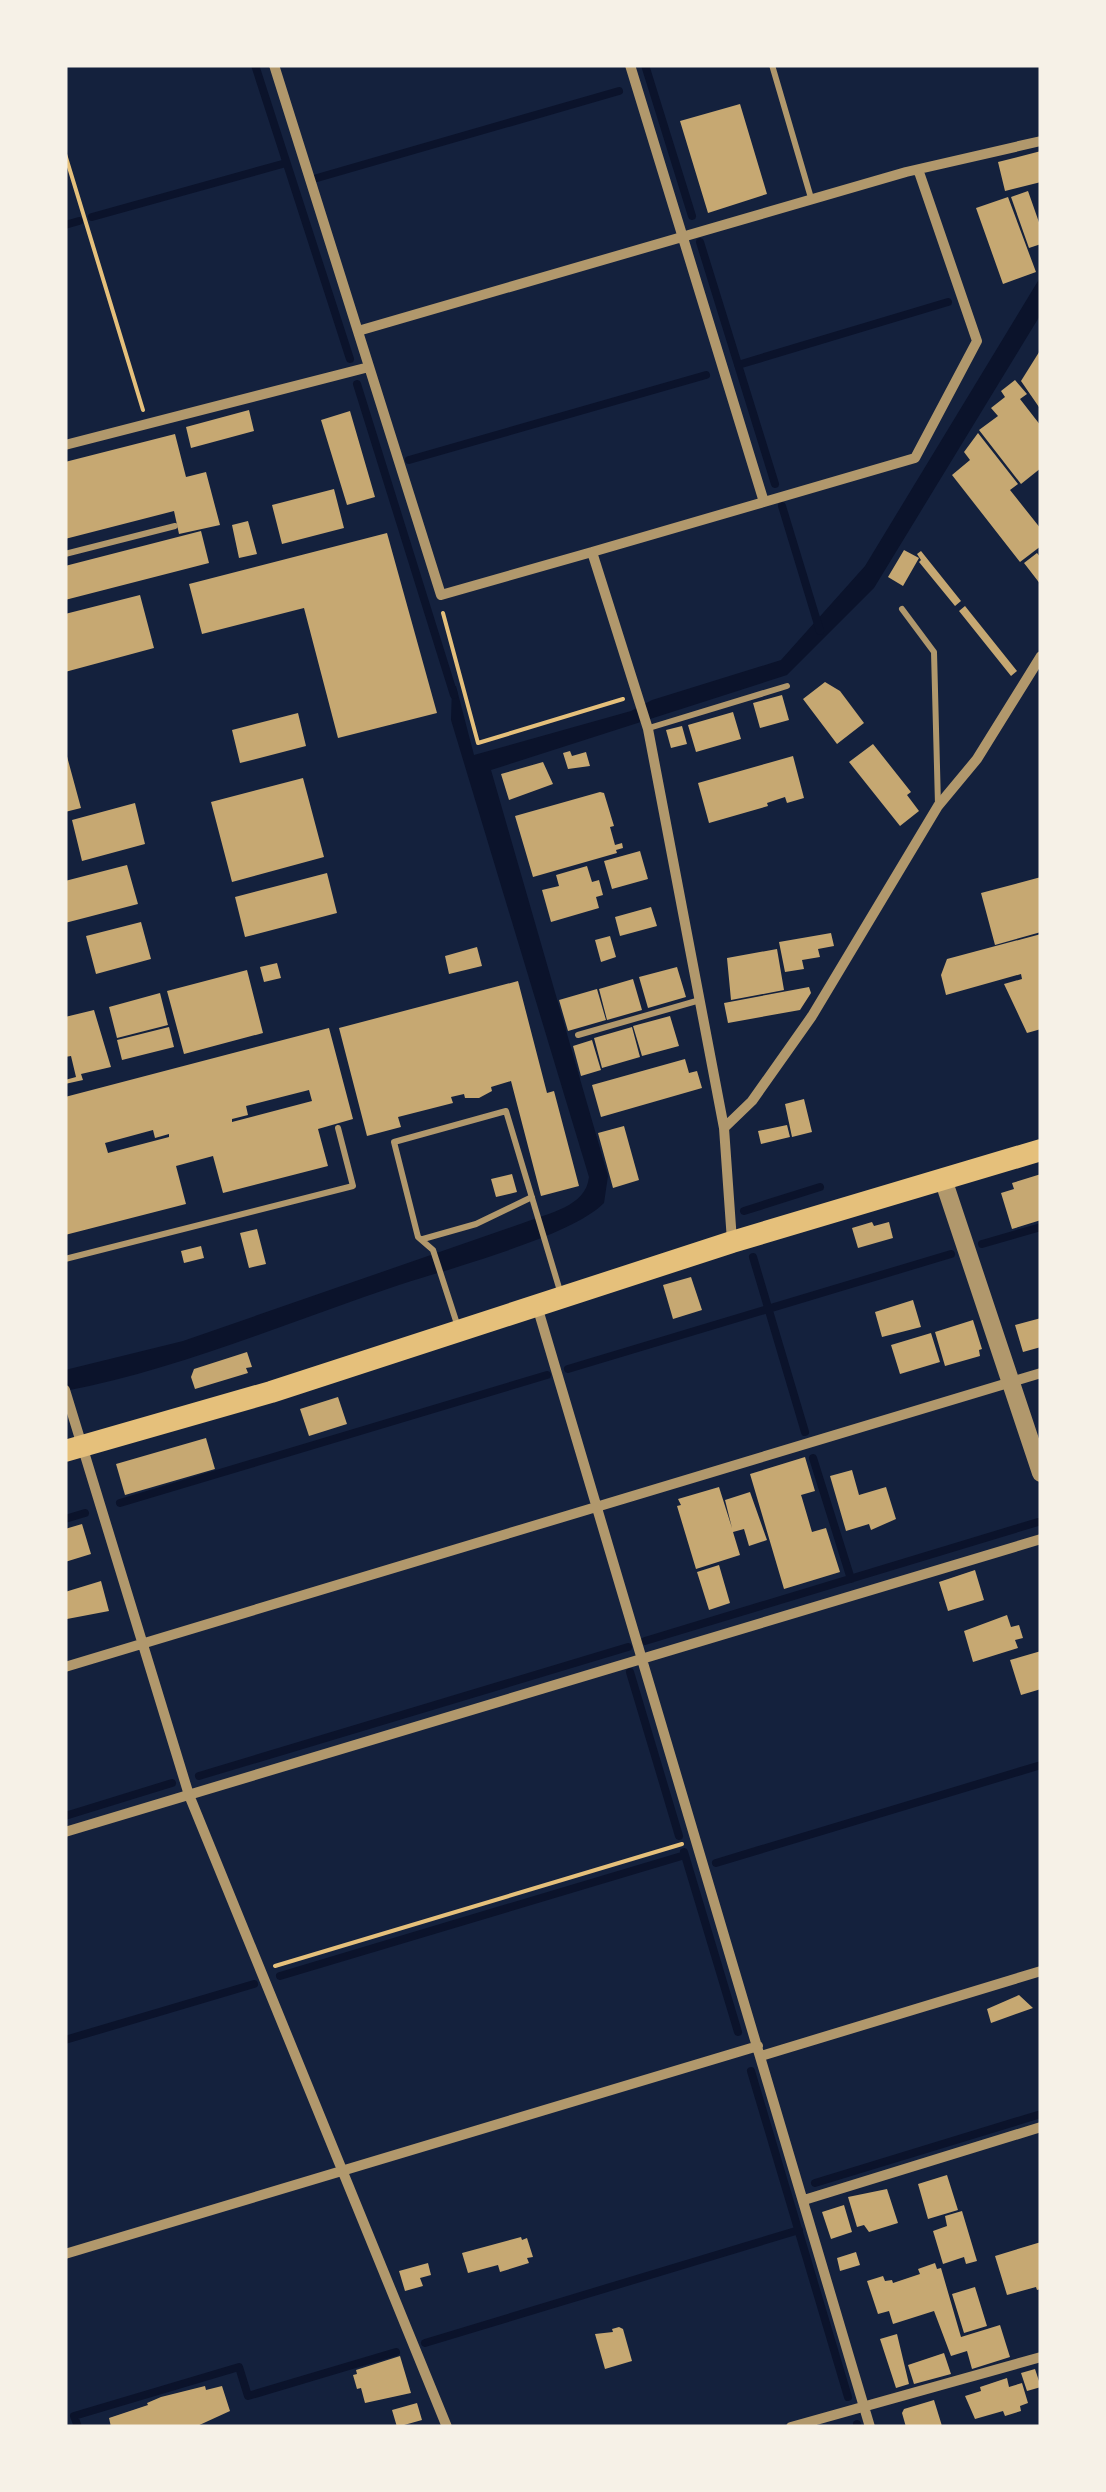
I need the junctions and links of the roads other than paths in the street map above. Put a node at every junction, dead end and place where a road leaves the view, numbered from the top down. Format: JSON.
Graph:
{"nodes":[{"id":1,"x":274,"y":65,"type":"edge"},
{"id":2,"x":630,"y":65,"type":"edge"},
{"id":3,"x":772,"y":65,"type":"edge"},
{"id":4,"x":1041,"y":141,"type":"edge"},
{"id":5,"x":919,"y":172,"type":"junction"},
{"id":6,"x":812,"y":200,"type":"junction"},
{"id":7,"x":682,"y":237,"type":"junction"},
{"id":8,"x":358,"y":331,"type":"junction"},
{"id":9,"x":369,"y":367,"type":"junction"},
{"id":10,"x":65,"y":445,"type":"edge"},
{"id":11,"x":764,"y":502,"type":"junction"},
{"id":12,"x":175,"y":526,"type":"dead end"},
{"id":13,"x":592,"y":552,"type":"junction"},
{"id":14,"x":65,"y":554,"type":"edge"},
{"id":15,"x":902,"y":609,"type":"dead end"},
{"id":16,"x":1041,"y":656,"type":"edge"},
{"id":17,"x":788,"y":686,"type":"dead end"},
{"id":18,"x":647,"y":727,"type":"junction"},
{"id":19,"x":938,"y":806,"type":"junction"},
{"id":20,"x":700,"y":1000,"type":"junction"},
{"id":21,"x":578,"y":1035,"type":"dead end"},
{"id":22,"x":338,"y":1128,"type":"dead end"},
{"id":23,"x":724,"y":1128,"type":"junction"},
{"id":24,"x":1041,"y":1150,"type":"edge"},
{"id":25,"x":943,"y":1179,"type":"junction"},
{"id":26,"x":532,"y":1197,"type":"junction"},
{"id":27,"x":422,"y":1240,"type":"junction"},
{"id":28,"x":732,"y":1242,"type":"junction"},
{"id":29,"x":65,"y":1259,"type":"edge"},
{"id":30,"x":562,"y":1297,"type":"junction"},
{"id":31,"x":537,"y":1306,"type":"junction"},
{"id":32,"x":460,"y":1330,"type":"junction"},
{"id":33,"x":1041,"y":1373,"type":"edge"},
{"id":34,"x":1011,"y":1382,"type":"junction"},
{"id":35,"x":66,"y":1392,"type":"edge"},
{"id":36,"x":73,"y":1449,"type":"edge"},
{"id":37,"x":1041,"y":1473,"type":"edge"},
{"id":38,"x":597,"y":1507,"type":"junction"},
{"id":39,"x":1041,"y":1538,"type":"edge"},
{"id":40,"x":142,"y":1644,"type":"junction"},
{"id":41,"x":642,"y":1658,"type":"junction"},
{"id":42,"x":65,"y":1667,"type":"edge"},
{"id":43,"x":189,"y":1795,"type":"junction"},
{"id":44,"x":65,"y":1832,"type":"edge"},
{"id":45,"x":1041,"y":1970,"type":"edge"},
{"id":46,"x":760,"y":2051,"type":"junction"},
{"id":47,"x":1041,"y":2127,"type":"edge"},
{"id":48,"x":342,"y":2170,"type":"junction"},
{"id":49,"x":804,"y":2200,"type":"junction"},
{"id":50,"x":65,"y":2254,"type":"edge"},
{"id":51,"x":1040,"y":2360,"type":"edge"},
{"id":52,"x":864,"y":2408,"type":"junction"},
{"id":53,"x":447,"y":2427,"type":"edge"},
{"id":54,"x":791,"y":2427,"type":"edge"},
{"id":55,"x":870,"y":2427,"type":"edge"}],
"edges":[{"from":1,"to":8,"type":"street"},
{"from":2,"to":7,"type":"street"},
{"from":3,"to":6,"type":"lane"},
{"from":4,"to":5,"type":"street"},
{"from":5,"to":6,"type":"street"},
{"from":5,"to":11,"type":"street"},
{"from":6,"to":7,"type":"street"},
{"from":7,"to":8,"type":"street"},
{"from":7,"to":11,"type":"street"},
{"from":8,"to":9,"type":"street"},
{"from":9,"to":10,"type":"street"},
{"from":9,"to":13,"type":"street"},
{"from":11,"to":13,"type":"street"},
{"from":12,"to":14,"type":"lane"},
{"from":13,"to":18,"type":"street"},
{"from":15,"to":19,"type":"lane"},
{"from":16,"to":19,"type":"street"},
{"from":17,"to":18,"type":"lane"},
{"from":18,"to":20,"type":"street"},
{"from":19,"to":23,"type":"street"},
{"from":20,"to":21,"type":"lane"},
{"from":20,"to":23,"type":"street"},
{"from":22,"to":29,"type":"lane"},
{"from":23,"to":28,"type":"street"},
{"from":24,"to":25,"type":"main road"},
{"from":25,"to":28,"type":"main road"},
{"from":25,"to":34,"type":"street"},
{"from":26,"to":27,"type":"lane"},
{"from":26,"to":27,"type":"lane"},
{"from":26,"to":30,"type":"lane"},
{"from":27,"to":32,"type":"lane"},
{"from":28,"to":30,"type":"main road"},
{"from":30,"to":31,"type":"main road"},
{"from":31,"to":32,"type":"main road"},
{"from":31,"to":38,"type":"street"},
{"from":32,"to":36,"type":"main road"},
{"from":33,"to":34,"type":"street"},
{"from":34,"to":37,"type":"street"},
{"from":34,"to":38,"type":"street"},
{"from":35,"to":36,"type":"street"},
{"from":36,"to":40,"type":"street"},
{"from":38,"to":40,"type":"street"},
{"from":38,"to":41,"type":"street"},
{"from":39,"to":41,"type":"street"},
{"from":40,"to":42,"type":"street"},
{"from":40,"to":43,"type":"street"},
{"from":41,"to":43,"type":"street"},
{"from":41,"to":46,"type":"street"},
{"from":43,"to":44,"type":"street"},
{"from":43,"to":48,"type":"street"},
{"from":45,"to":46,"type":"street"},
{"from":46,"to":48,"type":"street"},
{"from":46,"to":49,"type":"street"},
{"from":47,"to":49,"type":"street"},
{"from":48,"to":50,"type":"street"},
{"from":48,"to":53,"type":"street"},
{"from":49,"to":52,"type":"street"},
{"from":51,"to":52,"type":"street"},
{"from":52,"to":54,"type":"street"},
{"from":52,"to":55,"type":"street"}]}
